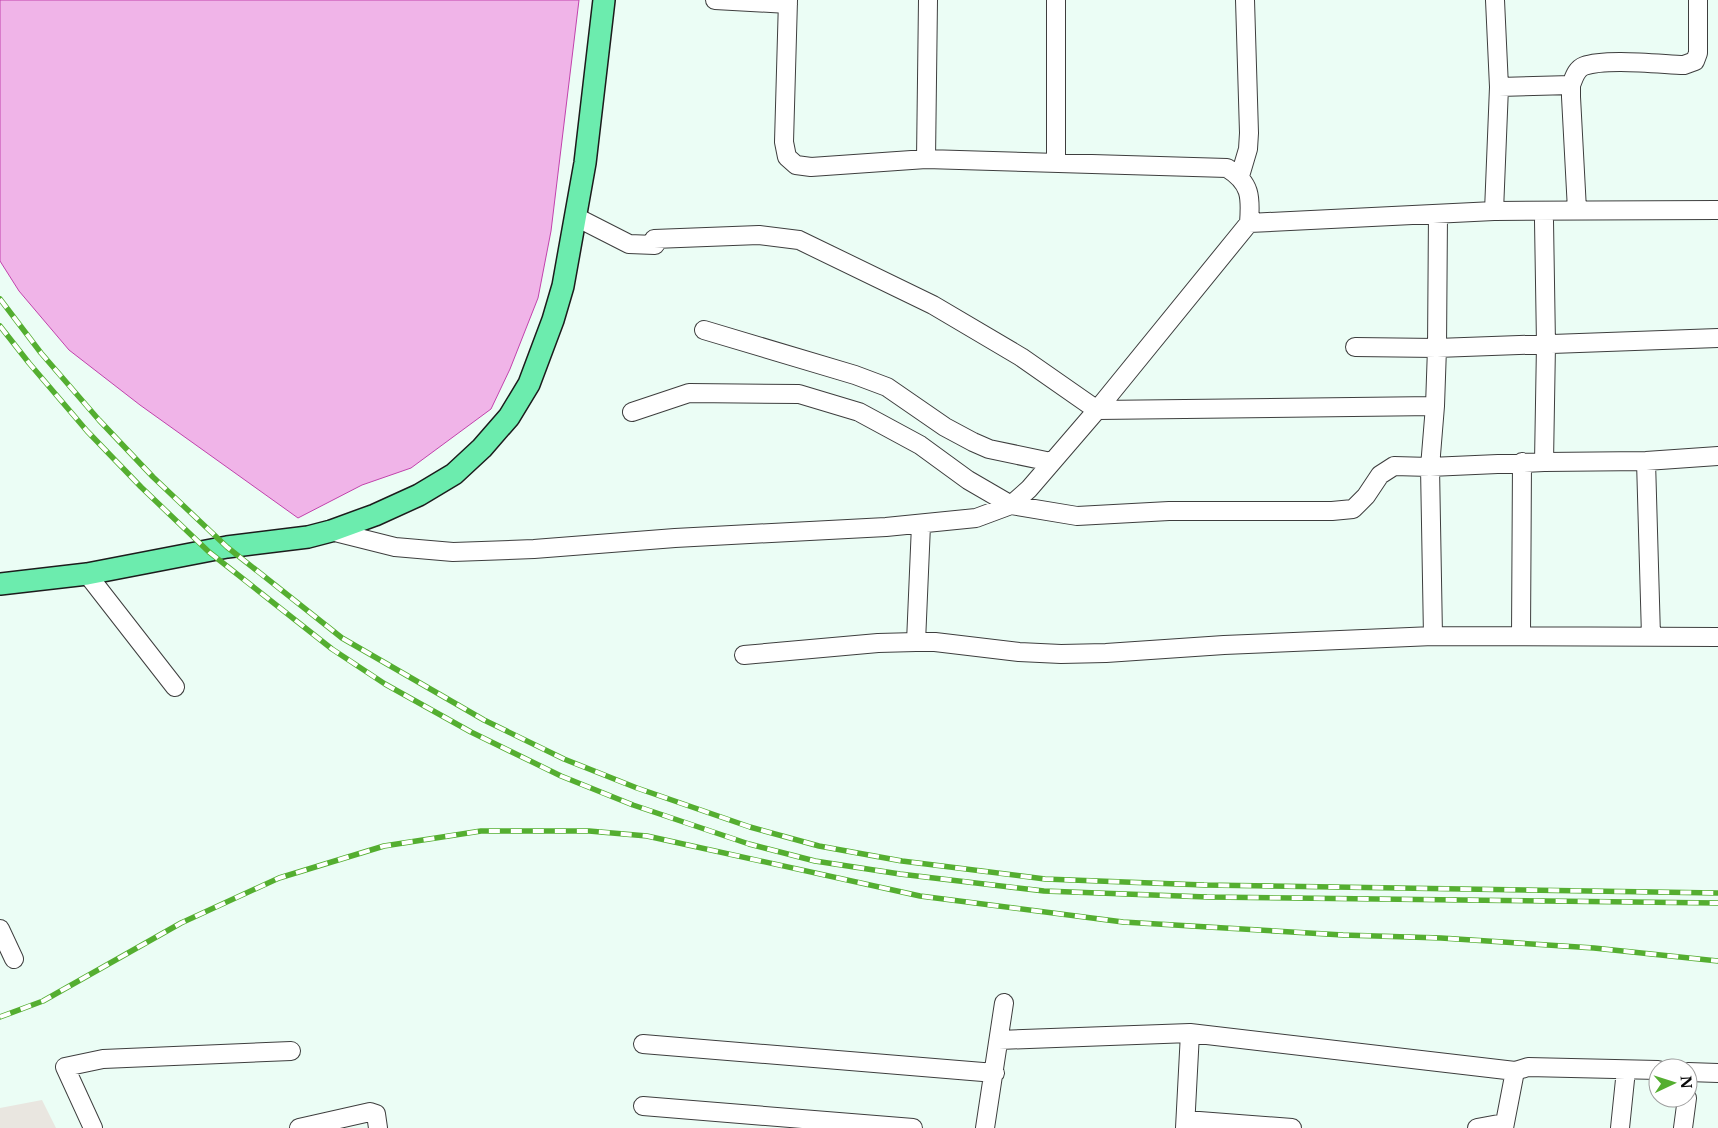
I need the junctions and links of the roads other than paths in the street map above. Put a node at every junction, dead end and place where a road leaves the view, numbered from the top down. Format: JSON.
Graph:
{"nodes":[{"id":1,"x":604,"y":0,"type":"edge"},
{"id":2,"x":715,"y":0,"type":"edge"},
{"id":3,"x":928,"y":0,"type":"edge"},
{"id":4,"x":1056,"y":0,"type":"edge"},
{"id":5,"x":1245,"y":0,"type":"edge"},
{"id":6,"x":1495,"y":0,"type":"edge"},
{"id":7,"x":1698,"y":0,"type":"edge"},
{"id":8,"x":788,"y":2,"type":"edge"},
{"id":9,"x":1571,"y":85,"type":"junction"},
{"id":10,"x":1499,"y":87,"type":"junction"},
{"id":11,"x":926,"y":158,"type":"junction"},
{"id":12,"x":1056,"y":162,"type":"junction"},
{"id":13,"x":1240,"y":176,"type":"junction"},
{"id":14,"x":1577,"y":210,"type":"junction"},
{"id":15,"x":1718,"y":210,"type":"edge"},
{"id":16,"x":1494,"y":211,"type":"junction"},
{"id":17,"x":1438,"y":214,"type":"junction"},
{"id":18,"x":576,"y":217,"type":"junction"},
{"id":19,"x":1544,"y":221,"type":"dead end"},
{"id":20,"x":1249,"y":223,"type":"junction"},
{"id":21,"x":704,"y":330,"type":"dead end"},
{"id":22,"x":1718,"y":338,"type":"edge"},
{"id":23,"x":1546,"y":344,"type":"junction"},
{"id":24,"x":1355,"y":347,"type":"dead end"},
{"id":25,"x":1437,"y":348,"type":"junction"},
{"id":26,"x":1435,"y":406,"type":"junction"},
{"id":27,"x":1097,"y":410,"type":"junction"},
{"id":28,"x":632,"y":412,"type":"dead end"},
{"id":29,"x":1718,"y":456,"type":"edge"},
{"id":30,"x":1646,"y":461,"type":"junction"},
{"id":31,"x":1522,"y":462,"type":"junction"},
{"id":32,"x":1544,"y":462,"type":"junction"},
{"id":33,"x":1430,"y":467,"type":"junction"},
{"id":34,"x":1040,"y":476,"type":"junction"},
{"id":35,"x":1011,"y":505,"type":"junction"},
{"id":36,"x":921,"y":525,"type":"junction"},
{"id":37,"x":331,"y":531,"type":"junction"},
{"id":38,"x":87,"y":574,"type":"junction"},
{"id":39,"x":0,"y":584,"type":"edge"},
{"id":40,"x":1433,"y":636,"type":"junction"},
{"id":41,"x":1521,"y":636,"type":"junction"},
{"id":42,"x":1651,"y":636,"type":"junction"},
{"id":43,"x":1718,"y":637,"type":"edge"},
{"id":44,"x":916,"y":642,"type":"junction"},
{"id":45,"x":744,"y":655,"type":"dead end"},
{"id":46,"x":175,"y":687,"type":"dead end"},
{"id":47,"x":0,"y":930,"type":"edge"},
{"id":48,"x":14,"y":959,"type":"dead end"},
{"id":49,"x":1004,"y":1003,"type":"dead end"},
{"id":50,"x":1190,"y":1033,"type":"junction"},
{"id":51,"x":999,"y":1040,"type":"junction"},
{"id":52,"x":643,"y":1044,"type":"dead end"},
{"id":53,"x":291,"y":1051,"type":"dead end"},
{"id":54,"x":1626,"y":1070,"type":"junction"},
{"id":55,"x":1648,"y":1070,"type":"edge"},
{"id":56,"x":1514,"y":1071,"type":"junction"},
{"id":57,"x":995,"y":1073,"type":"junction"},
{"id":58,"x":1698,"y":1073,"type":"edge"},
{"id":59,"x":1718,"y":1074,"type":"edge"},
{"id":60,"x":643,"y":1106,"type":"dead end"},
{"id":61,"x":1686,"y":1108,"type":"edge"},
{"id":62,"x":1185,"y":1124,"type":"edge"},
{"id":63,"x":1504,"y":1126,"type":"edge"},
{"id":64,"x":93,"y":1128,"type":"edge"},
{"id":65,"x":298,"y":1128,"type":"edge"},
{"id":66,"x":378,"y":1128,"type":"edge"},
{"id":67,"x":913,"y":1128,"type":"edge"},
{"id":68,"x":985,"y":1128,"type":"edge"},
{"id":69,"x":1292,"y":1128,"type":"edge"},
{"id":70,"x":1476,"y":1128,"type":"edge"},
{"id":71,"x":1620,"y":1128,"type":"edge"},
{"id":72,"x":1683,"y":1128,"type":"edge"}],
"edges":[{"from":1,"to":18,"type":"main road"},
{"from":2,"to":8,"type":"street"},
{"from":3,"to":11,"type":"street"},
{"from":4,"to":12,"type":"street"},
{"from":5,"to":13,"type":"street"},
{"from":6,"to":10,"type":"street"},
{"from":7,"to":9,"type":"street"},
{"from":8,"to":11,"type":"street"},
{"from":9,"to":10,"type":"street"},
{"from":9,"to":14,"type":"street"},
{"from":10,"to":16,"type":"street"},
{"from":11,"to":12,"type":"street"},
{"from":12,"to":13,"type":"street"},
{"from":13,"to":20,"type":"street"},
{"from":14,"to":15,"type":"street"},
{"from":14,"to":16,"type":"street"},
{"from":16,"to":17,"type":"street"},
{"from":17,"to":20,"type":"street"},
{"from":17,"to":25,"type":"street"},
{"from":18,"to":27,"type":"street"},
{"from":18,"to":37,"type":"main road"},
{"from":19,"to":23,"type":"street"},
{"from":20,"to":27,"type":"street"},
{"from":21,"to":34,"type":"street"},
{"from":22,"to":23,"type":"street"},
{"from":23,"to":25,"type":"street"},
{"from":23,"to":32,"type":"street"},
{"from":24,"to":25,"type":"street"},
{"from":25,"to":26,"type":"street"},
{"from":26,"to":27,"type":"street"},
{"from":26,"to":33,"type":"street"},
{"from":27,"to":34,"type":"street"},
{"from":28,"to":35,"type":"street"},
{"from":29,"to":30,"type":"street"},
{"from":30,"to":32,"type":"street"},
{"from":30,"to":42,"type":"street"},
{"from":31,"to":32,"type":"street"},
{"from":31,"to":33,"type":"street"},
{"from":31,"to":41,"type":"street"},
{"from":33,"to":35,"type":"street"},
{"from":33,"to":40,"type":"street"},
{"from":34,"to":35,"type":"street"},
{"from":35,"to":36,"type":"street"},
{"from":36,"to":37,"type":"street"},
{"from":36,"to":44,"type":"street"},
{"from":37,"to":38,"type":"main road"},
{"from":38,"to":39,"type":"main road"},
{"from":38,"to":46,"type":"street"},
{"from":40,"to":41,"type":"street"},
{"from":40,"to":44,"type":"street"},
{"from":41,"to":42,"type":"street"},
{"from":42,"to":43,"type":"street"},
{"from":44,"to":45,"type":"street"},
{"from":47,"to":48,"type":"street"},
{"from":49,"to":51,"type":"street"},
{"from":50,"to":51,"type":"street"},
{"from":50,"to":56,"type":"street"},
{"from":50,"to":62,"type":"street"},
{"from":51,"to":57,"type":"street"},
{"from":52,"to":57,"type":"street"},
{"from":53,"to":64,"type":"street"},
{"from":54,"to":55,"type":"street"},
{"from":54,"to":56,"type":"street"},
{"from":54,"to":71,"type":"street"},
{"from":56,"to":63,"type":"street"},
{"from":57,"to":68,"type":"street"},
{"from":58,"to":59,"type":"street"},
{"from":60,"to":67,"type":"street"},
{"from":61,"to":72,"type":"street"},
{"from":62,"to":69,"type":"street"},
{"from":63,"to":70,"type":"street"},
{"from":65,"to":66,"type":"street"}]}
